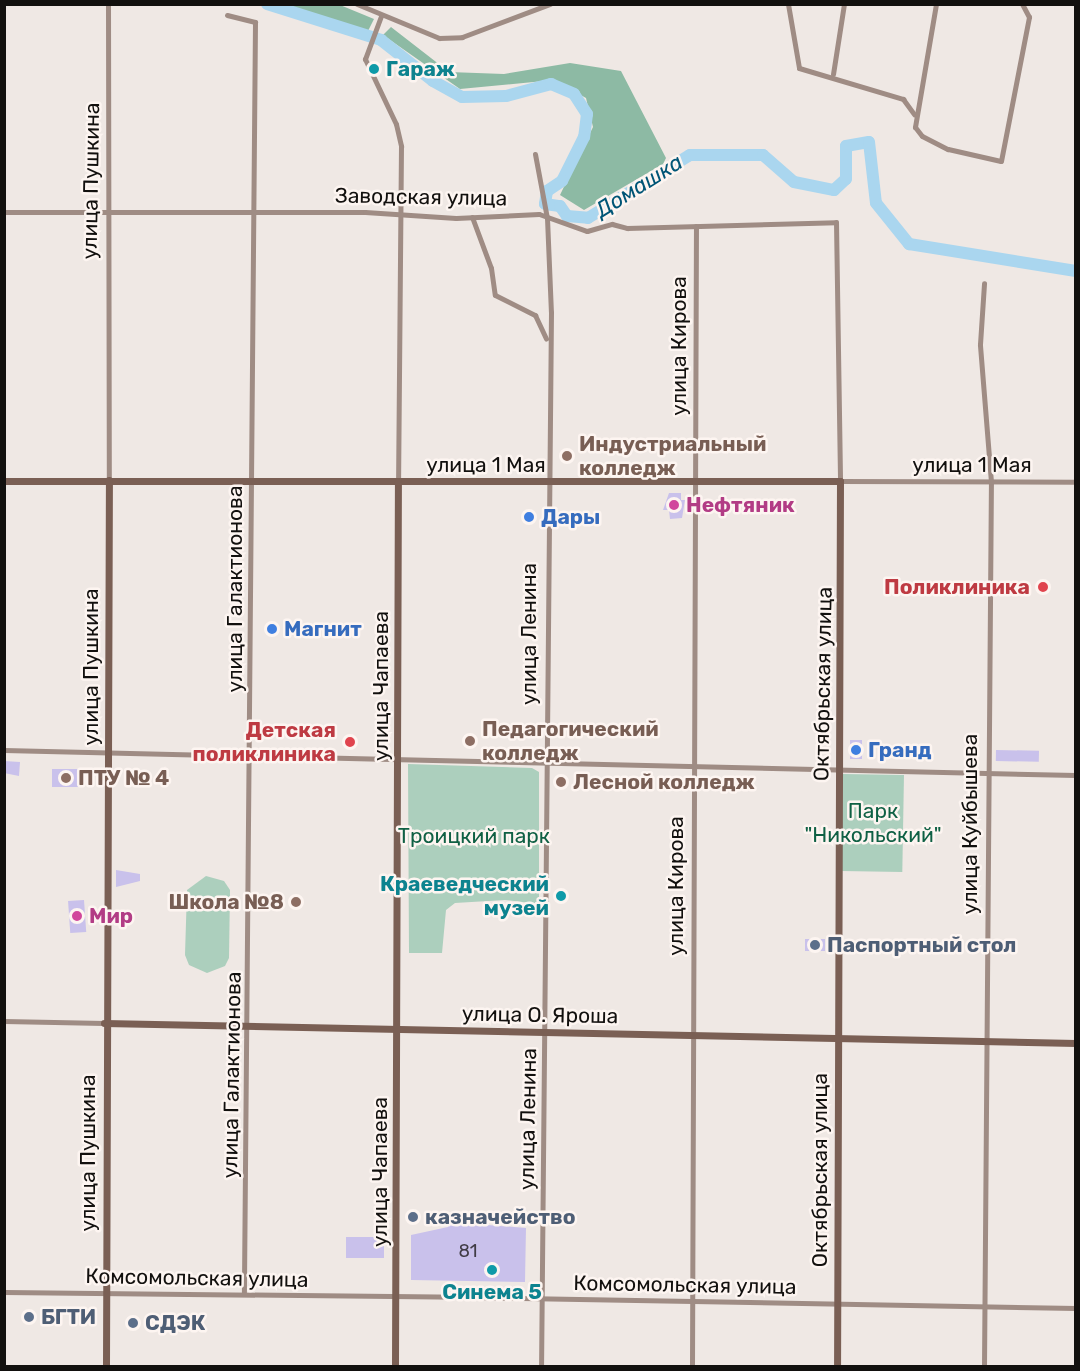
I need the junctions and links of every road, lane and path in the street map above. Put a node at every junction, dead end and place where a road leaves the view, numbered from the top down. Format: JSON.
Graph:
{"nodes":[{"id":1,"x":108,"y":4,"type":"edge"},
{"id":2,"x":357,"y":4,"type":"edge"},
{"id":3,"x":788,"y":4,"type":"edge"},
{"id":4,"x":844,"y":4,"type":"edge"},
{"id":5,"x":936,"y":4,"type":"edge"},
{"id":6,"x":1022,"y":4,"type":"edge"},
{"id":7,"x":549,"y":5,"type":"edge"},
{"id":8,"x":366,"y":7,"type":"edge"},
{"id":9,"x":227,"y":15,"type":"dead end"},
{"id":10,"x":381,"y":16,"type":"junction"},
{"id":11,"x":833,"y":74,"type":"junction"},
{"id":12,"x":914,"y":114,"type":"junction"},
{"id":13,"x":536,"y":154,"type":"dead end"},
{"id":14,"x":4,"y":212,"type":"edge"},
{"id":15,"x":108,"y":213,"type":"junction"},
{"id":16,"x":254,"y":213,"type":"junction"},
{"id":17,"x":399,"y":216,"type":"junction"},
{"id":18,"x":472,"y":217,"type":"junction"},
{"id":19,"x":547,"y":218,"type":"junction"},
{"id":20,"x":832,"y":221,"type":"joint"},
{"id":21,"x":696,"y":226,"type":"junction"},
{"id":22,"x":984,"y":283,"type":"dead end"},
{"id":23,"x":547,"y":340,"type":"junction"},
{"id":24,"x":109,"y":480,"type":"junction"},
{"id":25,"x":251,"y":480,"type":"junction"},
{"id":26,"x":4,"y":481,"type":"edge"},
{"id":27,"x":398,"y":481,"type":"junction"},
{"id":28,"x":546,"y":481,"type":"junction"},
{"id":29,"x":696,"y":481,"type":"junction"},
{"id":30,"x":840,"y":481,"type":"junction"},
{"id":31,"x":991,"y":482,"type":"junction"},
{"id":32,"x":1076,"y":482,"type":"edge"},
{"id":33,"x":4,"y":750,"type":"edge"},
{"id":34,"x":106,"y":752,"type":"junction"},
{"id":35,"x":252,"y":755,"type":"junction"},
{"id":36,"x":397,"y":758,"type":"junction"},
{"id":37,"x":546,"y":762,"type":"junction"},
{"id":38,"x":692,"y":765,"type":"junction"},
{"id":39,"x":839,"y":769,"type":"junction"},
{"id":40,"x":988,"y":773,"type":"junction"},
{"id":41,"x":1076,"y":775,"type":"edge"},
{"id":42,"x":4,"y":1022,"type":"edge"},
{"id":43,"x":104,"y":1023,"type":"junction"},
{"id":44,"x":250,"y":1025,"type":"junction"},
{"id":45,"x":396,"y":1029,"type":"junction"},
{"id":46,"x":545,"y":1031,"type":"junction"},
{"id":47,"x":692,"y":1035,"type":"junction"},
{"id":48,"x":836,"y":1037,"type":"junction"},
{"id":49,"x":985,"y":1041,"type":"junction"},
{"id":50,"x":1076,"y":1043,"type":"edge"},
{"id":51,"x":4,"y":1292,"type":"edge"},
{"id":52,"x":104,"y":1293,"type":"junction"},
{"id":53,"x":244,"y":1294,"type":"junction"},
{"id":54,"x":473,"y":1297,"type":"dead end"},
{"id":55,"x":396,"y":1298,"type":"junction"},
{"id":56,"x":460,"y":1298,"type":"dead end"},
{"id":57,"x":542,"y":1298,"type":"junction"},
{"id":58,"x":692,"y":1301,"type":"junction"},
{"id":59,"x":837,"y":1305,"type":"junction"},
{"id":60,"x":984,"y":1306,"type":"junction"},
{"id":61,"x":1076,"y":1308,"type":"edge"},
{"id":62,"x":106,"y":1366,"type":"edge"},
{"id":63,"x":395,"y":1366,"type":"edge"},
{"id":64,"x":541,"y":1366,"type":"edge"},
{"id":65,"x":692,"y":1366,"type":"edge"},
{"id":66,"x":837,"y":1366,"type":"edge"},
{"id":67,"x":984,"y":1366,"type":"edge"}],
"edges":[{"from":1,"to":15,"type":"street","name":"улица Пушкина"},
{"from":2,"to":8,"type":"street"},
{"from":3,"to":11,"type":"street"},
{"from":4,"to":11,"type":"street"},
{"from":5,"to":12,"type":"street"},
{"from":6,"to":12,"type":"street"},
{"from":7,"to":10,"type":"street"},
{"from":8,"to":10,"type":"street"},
{"from":9,"to":16,"type":"street","name":"улица Галактионова"},
{"from":10,"to":17,"type":"street","name":"улица Чапаева"},
{"from":11,"to":12,"type":"street"},
{"from":13,"to":19,"type":"street","name":"улица Ленина"},
{"from":14,"to":15,"type":"street","name":"Заводская улица"},
{"from":15,"to":16,"type":"street","name":"Заводская улица"},
{"from":15,"to":24,"type":"street","name":"улица Пушкина"},
{"from":16,"to":17,"type":"street","name":"Заводская улица"},
{"from":16,"to":25,"type":"street","name":"улица Галактионова"},
{"from":17,"to":18,"type":"street","name":"Заводская улица"},
{"from":17,"to":27,"type":"street","name":"улица Чапаева"},
{"from":18,"to":19,"type":"street","name":"Заводская улица"},
{"from":18,"to":23,"type":"street"},
{"from":19,"to":21,"type":"street","name":"Заводская улица"},
{"from":19,"to":23,"type":"street","name":"улица Ленина"},
{"from":20,"to":21,"type":"street","name":"Заводская улица"},
{"from":20,"to":30,"type":"street","name":"Октябрьская улица"},
{"from":21,"to":29,"type":"street","name":"улица Кирова"},
{"from":22,"to":31,"type":"street","name":"улица Куйбышева"},
{"from":23,"to":28,"type":"street","name":"улица Ленина"},
{"from":24,"to":25,"type":"main road","name":"улица 1 Мая"},
{"from":24,"to":26,"type":"main road","name":"улица 1 Мая"},
{"from":24,"to":34,"type":"main road","name":"улица Пушкина"},
{"from":25,"to":27,"type":"main road","name":"улица 1 Мая"},
{"from":25,"to":35,"type":"street","name":"улица Галактионова"},
{"from":27,"to":28,"type":"main road","name":"улица 1 Мая"},
{"from":27,"to":36,"type":"main road","name":"улица Чапаева"},
{"from":28,"to":29,"type":"main road","name":"улица 1 Мая"},
{"from":28,"to":37,"type":"street","name":"улица Ленина"},
{"from":29,"to":30,"type":"main road","name":"улица 1 Мая"},
{"from":29,"to":38,"type":"street","name":"улица Кирова"},
{"from":30,"to":31,"type":"street","name":"улица 1 Мая"},
{"from":30,"to":39,"type":"main road","name":"Октябрьская улица"},
{"from":31,"to":32,"type":"street","name":"улица 1 Мая"},
{"from":31,"to":40,"type":"street","name":"улица Куйбышева"},
{"from":33,"to":34,"type":"street"},
{"from":34,"to":35,"type":"street"},
{"from":34,"to":43,"type":"main road","name":"улица Пушкина"},
{"from":35,"to":36,"type":"street"},
{"from":35,"to":44,"type":"street","name":"улица Галактионова"},
{"from":36,"to":37,"type":"street"},
{"from":36,"to":45,"type":"main road","name":"улица Чапаева"},
{"from":37,"to":38,"type":"street"},
{"from":37,"to":46,"type":"street","name":"улица Ленина"},
{"from":38,"to":39,"type":"street"},
{"from":38,"to":47,"type":"street","name":"улица Кирова"},
{"from":39,"to":40,"type":"street"},
{"from":39,"to":48,"type":"main road","name":"Октябрьская улица"},
{"from":40,"to":41,"type":"street"},
{"from":40,"to":49,"type":"street","name":"улица Куйбышева"},
{"from":42,"to":43,"type":"street","name":"улица О. Яроша"},
{"from":43,"to":44,"type":"main road","name":"улица О. Яроша"},
{"from":43,"to":52,"type":"main road","name":"улица Пушкина"},
{"from":44,"to":45,"type":"main road","name":"улица О. Яроша"},
{"from":44,"to":53,"type":"street","name":"улица Галактионова"},
{"from":45,"to":46,"type":"main road","name":"улица О. Яроша"},
{"from":45,"to":55,"type":"main road","name":"улица Чапаева"},
{"from":46,"to":47,"type":"main road","name":"улица О. Яроша"},
{"from":46,"to":57,"type":"street","name":"улица Ленина"},
{"from":47,"to":48,"type":"main road","name":"улица О. Яроша"},
{"from":47,"to":58,"type":"street","name":"улица Кирова"},
{"from":48,"to":49,"type":"main road","name":"улица О. Яроша"},
{"from":48,"to":59,"type":"main road","name":"Октябрьская улица"},
{"from":49,"to":50,"type":"main road","name":"улица О. Яроша"},
{"from":49,"to":60,"type":"street","name":"улица Куйбышева"},
{"from":51,"to":52,"type":"street","name":"Комсомольская улица"},
{"from":52,"to":53,"type":"street","name":"Комсомольская улица"},
{"from":52,"to":62,"type":"main road","name":"улица Пушкина"},
{"from":53,"to":55,"type":"street","name":"Комсомольская улица"},
{"from":54,"to":57,"type":"street","name":"Комсомольская улица"},
{"from":55,"to":56,"type":"street","name":"Комсомольская улица"},
{"from":55,"to":63,"type":"main road","name":"улица Чапаева"},
{"from":57,"to":58,"type":"street","name":"Комсомольская улица"},
{"from":57,"to":64,"type":"street","name":"улица Ленина"},
{"from":58,"to":59,"type":"street","name":"Комсомольская улица"},
{"from":58,"to":65,"type":"street","name":"улица Кирова"},
{"from":59,"to":60,"type":"street","name":"Комсомольская улица"},
{"from":59,"to":66,"type":"main road","name":"Октябрьская улица"},
{"from":60,"to":61,"type":"street","name":"Комсомольская улица"},
{"from":60,"to":67,"type":"street","name":"улица Куйбышева"}]}
